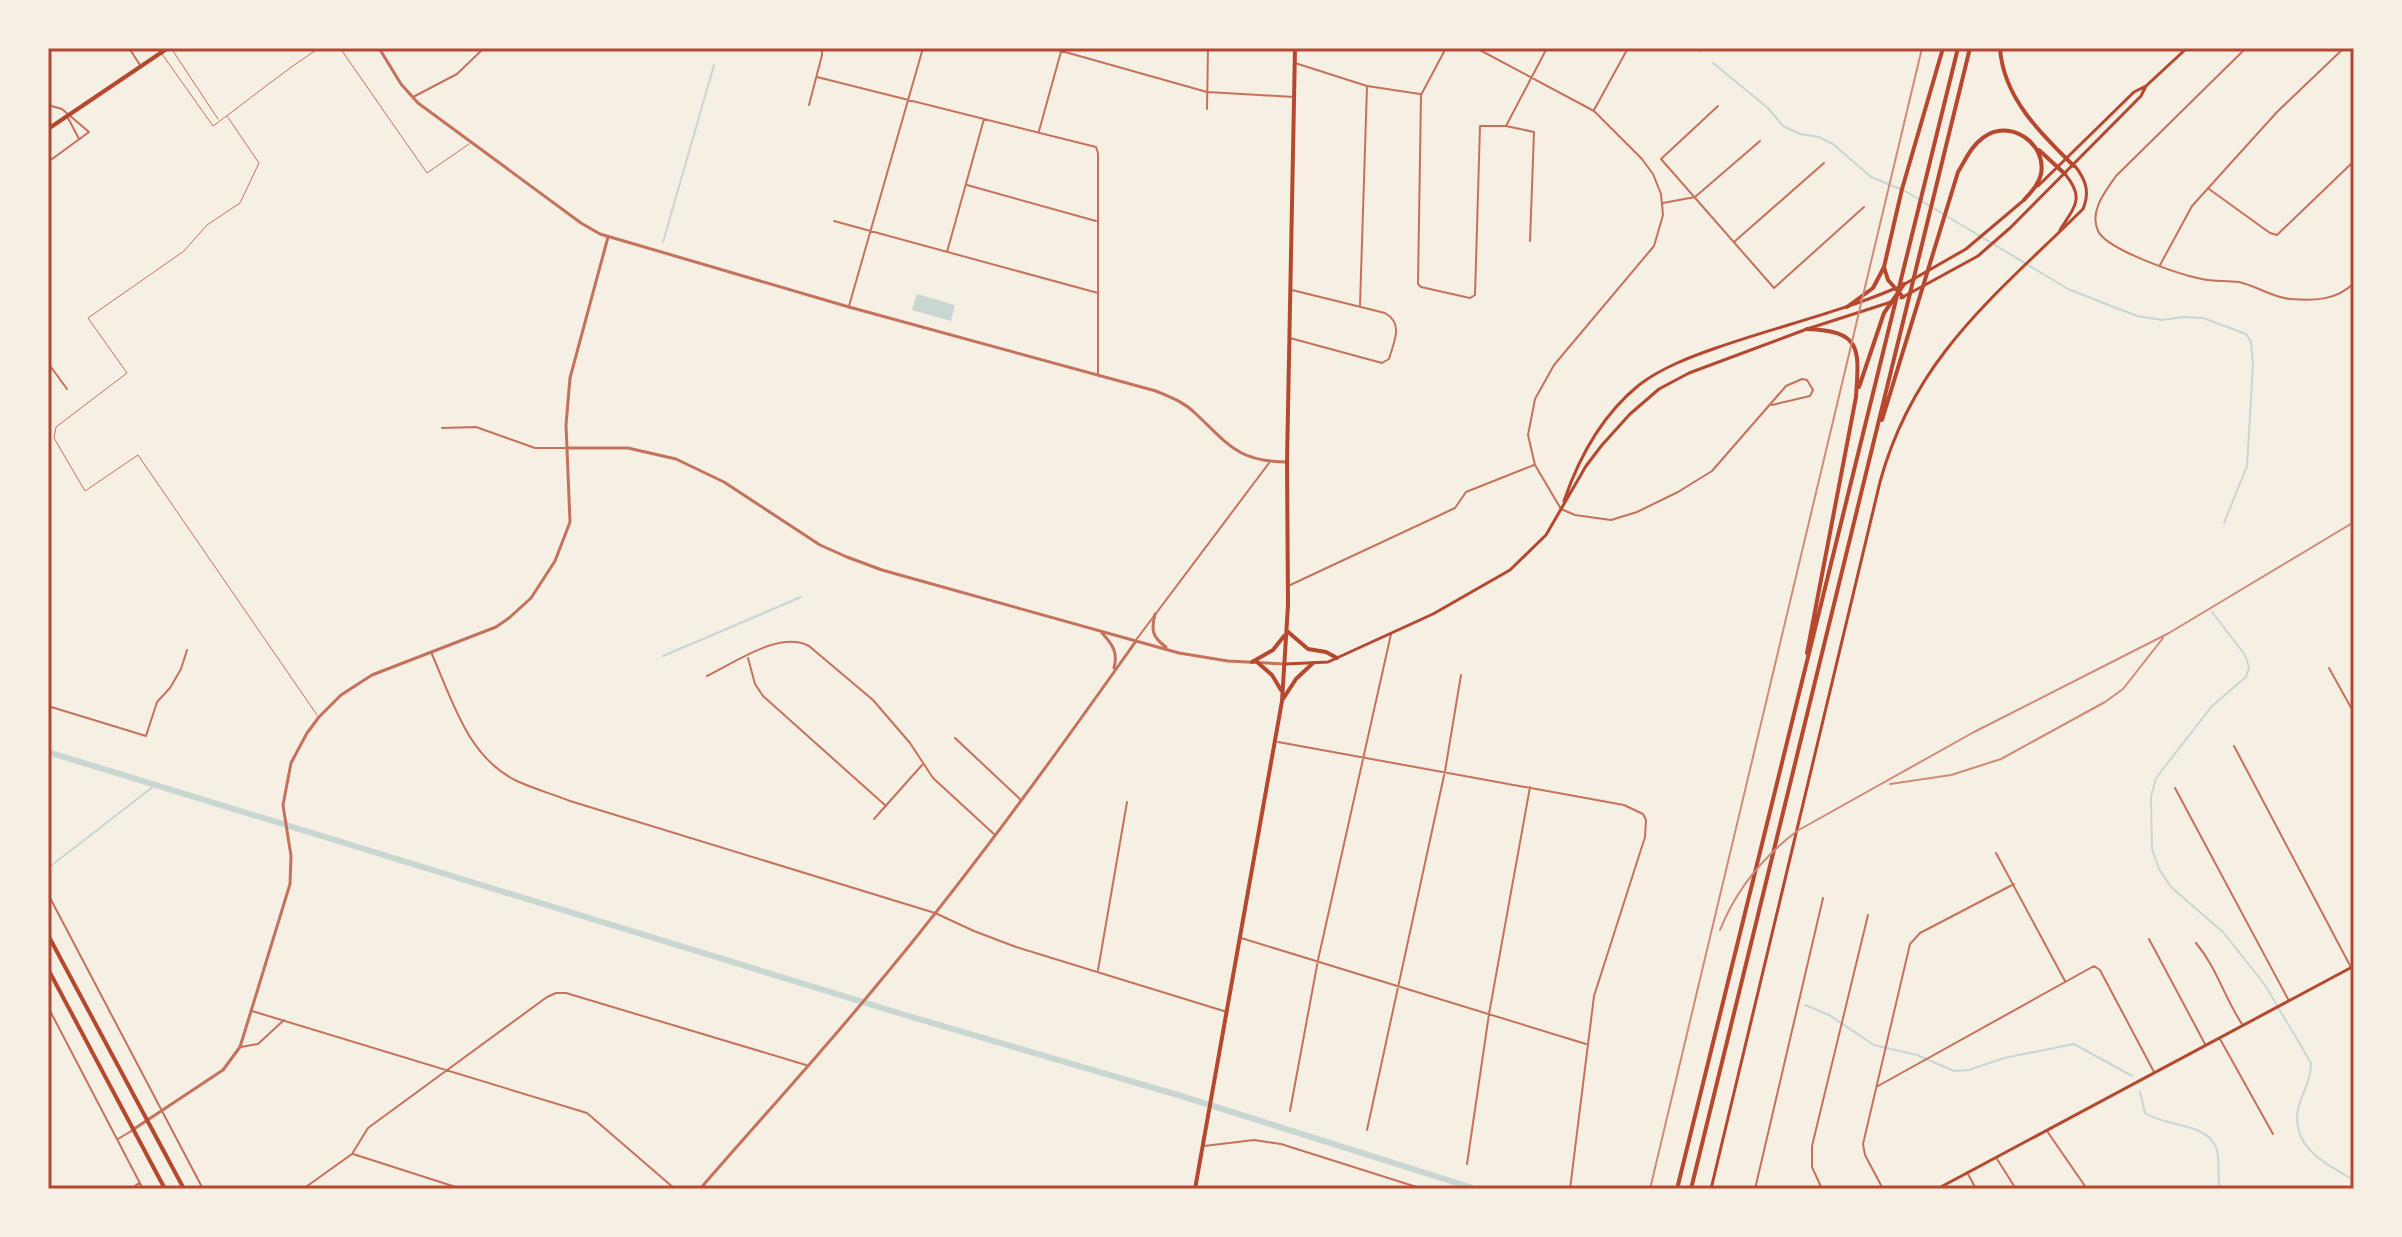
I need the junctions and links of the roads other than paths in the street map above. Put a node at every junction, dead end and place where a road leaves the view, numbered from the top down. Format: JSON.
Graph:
{"nodes":[{"id":1,"x":129,"y":48,"type":"edge"},
{"id":2,"x":169,"y":48,"type":"edge"},
{"id":3,"x":319,"y":48,"type":"edge"},
{"id":4,"x":340,"y":48,"type":"edge"},
{"id":5,"x":379,"y":48,"type":"edge"},
{"id":6,"x":484,"y":48,"type":"edge"},
{"id":7,"x":822,"y":48,"type":"edge"},
{"id":8,"x":923,"y":48,"type":"edge"},
{"id":9,"x":1051,"y":48,"type":"edge"},
{"id":10,"x":1208,"y":48,"type":"edge"},
{"id":11,"x":1295,"y":48,"type":"edge"},
{"id":12,"x":1446,"y":48,"type":"edge"},
{"id":13,"x":1476,"y":48,"type":"edge"},
{"id":14,"x":1547,"y":48,"type":"edge"},
{"id":15,"x":1628,"y":48,"type":"edge"},
{"id":16,"x":1943,"y":48,"type":"edge"},
{"id":17,"x":1958,"y":48,"type":"edge"},
{"id":18,"x":1970,"y":48,"type":"edge"},
{"id":19,"x":2000,"y":48,"type":"edge"},
{"id":20,"x":2187,"y":48,"type":"edge"},
{"id":21,"x":2246,"y":48,"type":"edge"},
{"id":22,"x":2344,"y":48,"type":"edge"},
{"id":23,"x":1061,"y":49,"type":"edge"},
{"id":24,"x":161,"y":52,"type":"junction"},
{"id":25,"x":1295,"y":63,"type":"junction"},
{"id":26,"x":140,"y":65,"type":"junction"},
{"id":27,"x":817,"y":77,"type":"junction"},
{"id":28,"x":1532,"y":77,"type":"junction"},
{"id":29,"x":1367,"y":86,"type":"junction"},
{"id":30,"x":2146,"y":86,"type":"junction"},
{"id":31,"x":1207,"y":92,"type":"junction"},
{"id":32,"x":1421,"y":95,"type":"junction"},
{"id":33,"x":1296,"y":97,"type":"junction"},
{"id":34,"x":412,"y":98,"type":"junction"},
{"id":35,"x":908,"y":99,"type":"junction"},
{"id":36,"x":48,"y":105,"type":"edge"},
{"id":37,"x":809,"y":105,"type":"dead end"},
{"id":38,"x":1718,"y":106,"type":"dead end"},
{"id":39,"x":1207,"y":109,"type":"dead end"},
{"id":40,"x":1594,"y":111,"type":"junction"},
{"id":41,"x":67,"y":115,"type":"junction"},
{"id":42,"x":227,"y":116,"type":"junction"},
{"id":43,"x":985,"y":118,"type":"junction"},
{"id":44,"x":220,"y":121,"type":"junction"},
{"id":45,"x":2101,"y":123,"type":"junction"},
{"id":46,"x":1506,"y":126,"type":"junction"},
{"id":47,"x":48,"y":129,"type":"edge"},
{"id":48,"x":2109,"y":129,"type":"junction"},
{"id":49,"x":1039,"y":131,"type":"junction"},
{"id":50,"x":79,"y":140,"type":"junction"},
{"id":51,"x":1760,"y":141,"type":"dead end"},
{"id":52,"x":471,"y":143,"type":"junction"},
{"id":53,"x":2034,"y":145,"type":"junction"},
{"id":54,"x":2065,"y":157,"type":"junction"},
{"id":55,"x":2354,"y":161,"type":"edge"},
{"id":56,"x":48,"y":162,"type":"edge"},
{"id":57,"x":1824,"y":163,"type":"dead end"},
{"id":58,"x":2056,"y":166,"type":"junction"},
{"id":59,"x":2074,"y":166,"type":"junction"},
{"id":60,"x":2065,"y":174,"type":"junction"},
{"id":61,"x":966,"y":184,"type":"junction"},
{"id":62,"x":2208,"y":188,"type":"junction"},
{"id":63,"x":1695,"y":197,"type":"junction"},
{"id":64,"x":2024,"y":200,"type":"junction"},
{"id":65,"x":1662,"y":203,"type":"junction"},
{"id":66,"x":1864,"y":207,"type":"dead end"},
{"id":67,"x":834,"y":221,"type":"dead end"},
{"id":68,"x":1098,"y":222,"type":"junction"},
{"id":69,"x":871,"y":231,"type":"junction"},
{"id":70,"x":2056,"y":236,"type":"junction"},
{"id":71,"x":608,"y":237,"type":"junction"},
{"id":72,"x":1530,"y":241,"type":"dead end"},
{"id":73,"x":1733,"y":243,"type":"junction"},
{"id":74,"x":947,"y":252,"type":"junction"},
{"id":75,"x":2160,"y":265,"type":"junction"},
{"id":76,"x":1884,"y":267,"type":"junction"},
{"id":77,"x":2354,"y":283,"type":"edge"},
{"id":78,"x":1904,"y":284,"type":"joint"},
{"id":79,"x":1292,"y":290,"type":"junction"},
{"id":80,"x":1896,"y":290,"type":"junction"},
{"id":81,"x":1099,"y":293,"type":"junction"},
{"id":82,"x":1903,"y":297,"type":"junction"},
{"id":83,"x":1891,"y":302,"type":"junction"},
{"id":84,"x":849,"y":307,"type":"junction"},
{"id":85,"x":1360,"y":307,"type":"junction"},
{"id":86,"x":1847,"y":307,"type":"junction"},
{"id":87,"x":1807,"y":329,"type":"junction"},
{"id":88,"x":1289,"y":338,"type":"junction"},
{"id":89,"x":48,"y":363,"type":"edge"},
{"id":90,"x":1098,"y":375,"type":"junction"},
{"id":91,"x":67,"y":389,"type":"dead end"},
{"id":92,"x":1856,"y":397,"type":"junction"},
{"id":93,"x":1772,"y":405,"type":"junction"},
{"id":94,"x":442,"y":428,"type":"dead end"},
{"id":95,"x":568,"y":448,"type":"junction"},
{"id":96,"x":1872,"y":452,"type":"junction"},
{"id":97,"x":1270,"y":462,"type":"junction"},
{"id":98,"x":1287,"y":462,"type":"junction"},
{"id":99,"x":1535,"y":465,"type":"junction"},
{"id":100,"x":1561,"y":509,"type":"junction"},
{"id":101,"x":1288,"y":586,"type":"junction"},
{"id":102,"x":1155,"y":614,"type":"junction"},
{"id":103,"x":1099,"y":631,"type":"junction"},
{"id":104,"x":1286,"y":632,"type":"junction"},
{"id":105,"x":1391,"y":633,"type":"junction"},
{"id":106,"x":1136,"y":641,"type":"junction"},
{"id":107,"x":187,"y":650,"type":"dead end"},
{"id":108,"x":1169,"y":650,"type":"junction"},
{"id":109,"x":431,"y":651,"type":"junction"},
{"id":110,"x":748,"y":656,"type":"junction"},
{"id":111,"x":1337,"y":658,"type":"junction"},
{"id":112,"x":1254,"y":662,"type":"junction"},
{"id":113,"x":1313,"y":663,"type":"junction"},
{"id":114,"x":1285,"y":664,"type":"junction"},
{"id":115,"x":2329,"y":668,"type":"dead end"},
{"id":116,"x":1113,"y":673,"type":"junction"},
{"id":117,"x":1461,"y":675,"type":"dead end"},
{"id":118,"x":707,"y":676,"type":"dead end"},
{"id":119,"x":1282,"y":692,"type":"junction"},
{"id":120,"x":1799,"y":694,"type":"junction"},
{"id":121,"x":1282,"y":701,"type":"junction"},
{"id":122,"x":48,"y":706,"type":"edge"},
{"id":123,"x":2354,"y":713,"type":"edge"},
{"id":124,"x":319,"y":717,"type":"junction"},
{"id":125,"x":955,"y":738,"type":"dead end"},
{"id":126,"x":1276,"y":741,"type":"junction"},
{"id":127,"x":2234,"y":746,"type":"dead end"},
{"id":128,"x":1364,"y":757,"type":"junction"},
{"id":129,"x":923,"y":764,"type":"junction"},
{"id":130,"x":1445,"y":771,"type":"junction"},
{"id":131,"x":1530,"y":786,"type":"junction"},
{"id":132,"x":2175,"y":788,"type":"dead end"},
{"id":133,"x":1021,"y":800,"type":"junction"},
{"id":134,"x":1127,"y":802,"type":"dead end"},
{"id":135,"x":886,"y":806,"type":"junction"},
{"id":136,"x":874,"y":819,"type":"dead end"},
{"id":137,"x":996,"y":836,"type":"junction"},
{"id":138,"x":1996,"y":853,"type":"dead end"},
{"id":139,"x":2014,"y":884,"type":"junction"},
{"id":140,"x":48,"y":894,"type":"edge"},
{"id":141,"x":1823,"y":898,"type":"dead end"},
{"id":142,"x":935,"y":913,"type":"junction"},
{"id":143,"x":1868,"y":915,"type":"dead end"},
{"id":144,"x":48,"y":935,"type":"edge"},
{"id":145,"x":1240,"y":937,"type":"junction"},
{"id":146,"x":2149,"y":939,"type":"dead end"},
{"id":147,"x":2196,"y":943,"type":"dead end"},
{"id":148,"x":1318,"y":960,"type":"junction"},
{"id":149,"x":2353,"y":967,"type":"edge"},
{"id":150,"x":48,"y":969,"type":"edge"},
{"id":151,"x":1097,"y":972,"type":"junction"},
{"id":152,"x":2354,"y":973,"type":"edge"},
{"id":153,"x":2065,"y":981,"type":"junction"},
{"id":154,"x":1399,"y":986,"type":"junction"},
{"id":155,"x":2287,"y":1002,"type":"junction"},
{"id":156,"x":48,"y":1008,"type":"edge"},
{"id":157,"x":251,"y":1011,"type":"junction"},
{"id":158,"x":1227,"y":1012,"type":"junction"},
{"id":159,"x":1489,"y":1014,"type":"junction"},
{"id":160,"x":53,"y":1016,"type":"junction"},
{"id":161,"x":48,"y":1019,"type":"edge"},
{"id":162,"x":284,"y":1020,"type":"junction"},
{"id":163,"x":2242,"y":1025,"type":"junction"},
{"id":164,"x":2220,"y":1038,"type":"junction"},
{"id":165,"x":1588,"y":1045,"type":"junction"},
{"id":166,"x":2206,"y":1045,"type":"junction"},
{"id":167,"x":240,"y":1047,"type":"junction"},
{"id":168,"x":807,"y":1065,"type":"junction"},
{"id":169,"x":447,"y":1070,"type":"junction"},
{"id":170,"x":2154,"y":1073,"type":"junction"},
{"id":171,"x":1876,"y":1087,"type":"junction"},
{"id":172,"x":1290,"y":1111,"type":"dead end"},
{"id":173,"x":162,"y":1112,"type":"junction"},
{"id":174,"x":148,"y":1121,"type":"junction"},
{"id":175,"x":134,"y":1129,"type":"junction"},
{"id":176,"x":1367,"y":1130,"type":"dead end"},
{"id":177,"x":2047,"y":1130,"type":"junction"},
{"id":178,"x":2273,"y":1134,"type":"dead end"},
{"id":179,"x":117,"y":1140,"type":"junction"},
{"id":180,"x":1203,"y":1147,"type":"junction"},
{"id":181,"x":352,"y":1154,"type":"junction"},
{"id":182,"x":1996,"y":1158,"type":"junction"},
{"id":183,"x":1467,"y":1164,"type":"dead end"},
{"id":184,"x":1967,"y":1173,"type":"junction"},
{"id":185,"x":140,"y":1182,"type":"junction"},
{"id":186,"x":451,"y":1185,"type":"junction"},
{"id":187,"x":131,"y":1189,"type":"edge"},
{"id":188,"x":143,"y":1189,"type":"edge"},
{"id":189,"x":165,"y":1189,"type":"edge"},
{"id":190,"x":184,"y":1189,"type":"edge"},
{"id":191,"x":203,"y":1189,"type":"edge"},
{"id":192,"x":303,"y":1189,"type":"edge"},
{"id":193,"x":446,"y":1189,"type":"edge"},
{"id":194,"x":462,"y":1189,"type":"edge"},
{"id":195,"x":675,"y":1189,"type":"edge"},
{"id":196,"x":700,"y":1189,"type":"edge"},
{"id":197,"x":1195,"y":1189,"type":"edge"},
{"id":198,"x":1423,"y":1189,"type":"edge"},
{"id":199,"x":1570,"y":1189,"type":"edge"},
{"id":200,"x":1677,"y":1189,"type":"edge"},
{"id":201,"x":1691,"y":1189,"type":"edge"},
{"id":202,"x":1711,"y":1189,"type":"edge"},
{"id":203,"x":1755,"y":1189,"type":"edge"},
{"id":204,"x":1822,"y":1189,"type":"edge"},
{"id":205,"x":1883,"y":1189,"type":"edge"},
{"id":206,"x":1937,"y":1189,"type":"edge"},
{"id":207,"x":1976,"y":1189,"type":"edge"},
{"id":208,"x":2016,"y":1189,"type":"edge"},
{"id":209,"x":2087,"y":1189,"type":"edge"}],
"edges":[{"from":1,"to":26,"type":"street"},
{"from":2,"to":24,"type":"main road"},
{"from":2,"to":44,"type":"lane"},
{"from":3,"to":42,"type":"lane"},
{"from":4,"to":52,"type":"lane"},
{"from":5,"to":34,"type":"street"},
{"from":6,"to":34,"type":"street"},
{"from":7,"to":27,"type":"street"},
{"from":8,"to":35,"type":"street"},
{"from":9,"to":23,"type":"street"},
{"from":10,"to":31,"type":"street"},
{"from":11,"to":25,"type":"main road"},
{"from":12,"to":32,"type":"street"},
{"from":13,"to":28,"type":"street"},
{"from":14,"to":28,"type":"street"},
{"from":15,"to":40,"type":"street"},
{"from":16,"to":76,"type":"main road"},
{"from":17,"to":120,"type":"main road"},
{"from":18,"to":96,"type":"main road"},
{"from":19,"to":54,"type":"main road"},
{"from":20,"to":30,"type":"main road"},
{"from":21,"to":75,"type":"street"},
{"from":22,"to":62,"type":"street"},
{"from":23,"to":31,"type":"street"},
{"from":23,"to":49,"type":"street"},
{"from":24,"to":26,"type":"main road"},
{"from":24,"to":44,"type":"lane"},
{"from":25,"to":29,"type":"street"},
{"from":25,"to":33,"type":"main road"},
{"from":26,"to":41,"type":"main road"},
{"from":27,"to":35,"type":"street"},
{"from":27,"to":37,"type":"street"},
{"from":28,"to":40,"type":"street"},
{"from":28,"to":46,"type":"street"},
{"from":29,"to":32,"type":"street"},
{"from":29,"to":85,"type":"street"},
{"from":30,"to":45,"type":"main road"},
{"from":30,"to":48,"type":"main road"},
{"from":31,"to":33,"type":"street"},
{"from":31,"to":39,"type":"street"},
{"from":32,"to":46,"type":"street"},
{"from":33,"to":79,"type":"main road"},
{"from":34,"to":52,"type":"street"},
{"from":35,"to":43,"type":"street"},
{"from":35,"to":69,"type":"street"},
{"from":36,"to":41,"type":"street"},
{"from":38,"to":63,"type":"street"},
{"from":40,"to":65,"type":"street"},
{"from":41,"to":47,"type":"main road"},
{"from":41,"to":50,"type":"street"},
{"from":41,"to":50,"type":"street"},
{"from":42,"to":44,"type":"lane"},
{"from":42,"to":124,"type":"lane"},
{"from":43,"to":49,"type":"street"},
{"from":43,"to":61,"type":"street"},
{"from":45,"to":48,"type":"main road"},
{"from":45,"to":54,"type":"main road"},
{"from":46,"to":72,"type":"street"},
{"from":48,"to":59,"type":"main road"},
{"from":49,"to":68,"type":"street"},
{"from":50,"to":56,"type":"street"},
{"from":51,"to":63,"type":"street"},
{"from":52,"to":71,"type":"street"},
{"from":53,"to":58,"type":"main road"},
{"from":53,"to":64,"type":"main road"},
{"from":53,"to":96,"type":"main road"},
{"from":54,"to":58,"type":"main road"},
{"from":54,"to":59,"type":"main road"},
{"from":55,"to":62,"type":"street"},
{"from":57,"to":73,"type":"street"},
{"from":58,"to":60,"type":"main road"},
{"from":58,"to":64,"type":"main road"},
{"from":59,"to":60,"type":"main road"},
{"from":59,"to":70,"type":"main road"},
{"from":60,"to":70,"type":"main road"},
{"from":60,"to":82,"type":"main road"},
{"from":61,"to":68,"type":"street"},
{"from":61,"to":74,"type":"street"},
{"from":62,"to":75,"type":"street"},
{"from":63,"to":65,"type":"street"},
{"from":63,"to":73,"type":"street"},
{"from":64,"to":78,"type":"main road"},
{"from":65,"to":99,"type":"street"},
{"from":66,"to":73,"type":"street"},
{"from":67,"to":69,"type":"street"},
{"from":68,"to":81,"type":"street"},
{"from":69,"to":74,"type":"street"},
{"from":69,"to":84,"type":"street"},
{"from":70,"to":202,"type":"main road"},
{"from":71,"to":84,"type":"street"},
{"from":71,"to":95,"type":"street"},
{"from":74,"to":81,"type":"street"},
{"from":75,"to":77,"type":"street"},
{"from":76,"to":80,"type":"main road"},
{"from":76,"to":86,"type":"main road"},
{"from":78,"to":80,"type":"main road"},
{"from":79,"to":85,"type":"street"},
{"from":79,"to":88,"type":"main road"},
{"from":80,"to":82,"type":"main road"},
{"from":80,"to":83,"type":"main road"},
{"from":80,"to":86,"type":"main road"},
{"from":81,"to":90,"type":"street"},
{"from":82,"to":83,"type":"main road"},
{"from":83,"to":87,"type":"main road"},
{"from":83,"to":92,"type":"main road"},
{"from":84,"to":90,"type":"street"},
{"from":85,"to":88,"type":"street"},
{"from":86,"to":100,"type":"main road"},
{"from":87,"to":92,"type":"main road"},
{"from":87,"to":100,"type":"main road"},
{"from":88,"to":98,"type":"main road"},
{"from":89,"to":91,"type":"street"},
{"from":90,"to":97,"type":"street"},
{"from":92,"to":120,"type":"main road"},
{"from":93,"to":93,"type":"street"},
{"from":93,"to":100,"type":"street"},
{"from":94,"to":95,"type":"street"},
{"from":95,"to":103,"type":"street"},
{"from":95,"to":109,"type":"street"},
{"from":96,"to":201,"type":"main road"},
{"from":97,"to":98,"type":"street"},
{"from":97,"to":102,"type":"street"},
{"from":98,"to":101,"type":"main road"},
{"from":99,"to":100,"type":"street"},
{"from":99,"to":101,"type":"street"},
{"from":100,"to":105,"type":"main road"},
{"from":101,"to":104,"type":"main road"},
{"from":102,"to":106,"type":"street"},
{"from":102,"to":108,"type":"street"},
{"from":103,"to":106,"type":"street"},
{"from":103,"to":116,"type":"street"},
{"from":104,"to":111,"type":"main road"},
{"from":104,"to":112,"type":"main road"},
{"from":104,"to":114,"type":"main road"},
{"from":105,"to":111,"type":"main road"},
{"from":105,"to":128,"type":"street"},
{"from":106,"to":108,"type":"street"},
{"from":106,"to":116,"type":"street"},
{"from":107,"to":122,"type":"street"},
{"from":108,"to":112,"type":"street"},
{"from":109,"to":124,"type":"street"},
{"from":109,"to":142,"type":"street"},
{"from":110,"to":118,"type":"street"},
{"from":110,"to":129,"type":"street"},
{"from":110,"to":135,"type":"street"},
{"from":111,"to":113,"type":"main road"},
{"from":112,"to":114,"type":"street"},
{"from":112,"to":119,"type":"main road"},
{"from":113,"to":114,"type":"main road"},
{"from":113,"to":121,"type":"main road"},
{"from":114,"to":119,"type":"main road"},
{"from":115,"to":123,"type":"street"},
{"from":116,"to":133,"type":"street"},
{"from":117,"to":130,"type":"street"},
{"from":119,"to":121,"type":"main road"},
{"from":120,"to":200,"type":"main road"},
{"from":121,"to":126,"type":"main road"},
{"from":124,"to":157,"type":"street"},
{"from":125,"to":133,"type":"street"},
{"from":126,"to":128,"type":"street"},
{"from":126,"to":145,"type":"main road"},
{"from":127,"to":149,"type":"street"},
{"from":128,"to":130,"type":"street"},
{"from":128,"to":148,"type":"street"},
{"from":129,"to":135,"type":"street"},
{"from":129,"to":137,"type":"street"},
{"from":130,"to":131,"type":"street"},
{"from":130,"to":154,"type":"street"},
{"from":131,"to":159,"type":"street"},
{"from":131,"to":165,"type":"street"},
{"from":132,"to":155,"type":"street"},
{"from":133,"to":137,"type":"street"},
{"from":134,"to":151,"type":"street"},
{"from":135,"to":136,"type":"street"},
{"from":137,"to":142,"type":"street"},
{"from":138,"to":139,"type":"street"},
{"from":139,"to":153,"type":"street"},
{"from":139,"to":171,"type":"street"},
{"from":140,"to":173,"type":"street"},
{"from":141,"to":203,"type":"street"},
{"from":142,"to":151,"type":"street"},
{"from":142,"to":168,"type":"street"},
{"from":143,"to":204,"type":"street"},
{"from":144,"to":174,"type":"main road"},
{"from":145,"to":148,"type":"street"},
{"from":145,"to":158,"type":"main road"},
{"from":146,"to":166,"type":"street"},
{"from":147,"to":163,"type":"street"},
{"from":148,"to":154,"type":"street"},
{"from":148,"to":172,"type":"street"},
{"from":149,"to":152,"type":"street"},
{"from":149,"to":155,"type":"main road"},
{"from":150,"to":175,"type":"main road"},
{"from":151,"to":158,"type":"street"},
{"from":153,"to":170,"type":"street"},
{"from":153,"to":171,"type":"street"},
{"from":154,"to":159,"type":"street"},
{"from":154,"to":176,"type":"street"},
{"from":155,"to":163,"type":"main road"},
{"from":156,"to":160,"type":"street"},
{"from":157,"to":162,"type":"street"},
{"from":157,"to":167,"type":"street"},
{"from":158,"to":180,"type":"main road"},
{"from":159,"to":165,"type":"street"},
{"from":159,"to":183,"type":"street"},
{"from":160,"to":161,"type":"street"},
{"from":160,"to":179,"type":"street"},
{"from":162,"to":167,"type":"street"},
{"from":162,"to":169,"type":"street"},
{"from":163,"to":164,"type":"main road"},
{"from":164,"to":166,"type":"main road"},
{"from":164,"to":178,"type":"street"},
{"from":165,"to":199,"type":"street"},
{"from":166,"to":170,"type":"main road"},
{"from":167,"to":173,"type":"street"},
{"from":168,"to":169,"type":"street"},
{"from":168,"to":196,"type":"street"},
{"from":169,"to":181,"type":"street"},
{"from":169,"to":195,"type":"street"},
{"from":170,"to":177,"type":"main road"},
{"from":171,"to":205,"type":"street"},
{"from":173,"to":174,"type":"street"},
{"from":173,"to":191,"type":"street"},
{"from":174,"to":175,"type":"street"},
{"from":174,"to":190,"type":"main road"},
{"from":175,"to":179,"type":"street"},
{"from":175,"to":189,"type":"main road"},
{"from":177,"to":182,"type":"main road"},
{"from":177,"to":209,"type":"street"},
{"from":179,"to":185,"type":"street"},
{"from":180,"to":197,"type":"main road"},
{"from":180,"to":198,"type":"street"},
{"from":181,"to":186,"type":"street"},
{"from":181,"to":192,"type":"street"},
{"from":182,"to":184,"type":"main road"},
{"from":182,"to":208,"type":"street"},
{"from":184,"to":206,"type":"main road"},
{"from":184,"to":207,"type":"street"},
{"from":185,"to":187,"type":"street"},
{"from":185,"to":188,"type":"street"},
{"from":186,"to":193,"type":"street"},
{"from":186,"to":194,"type":"street"}]}
